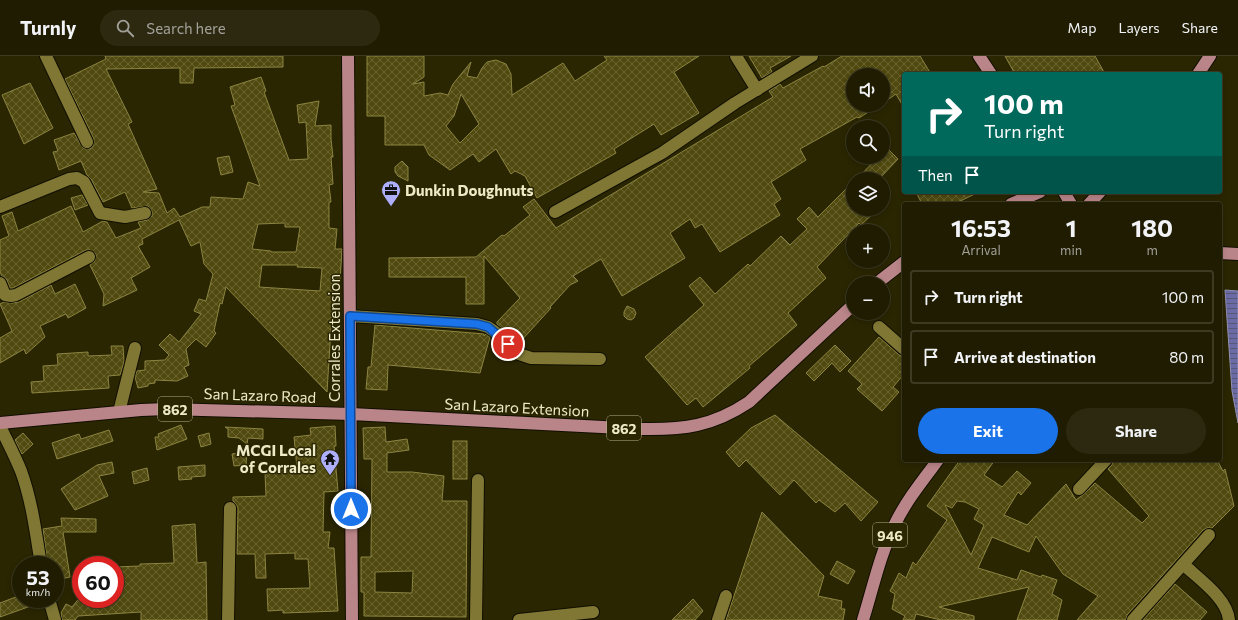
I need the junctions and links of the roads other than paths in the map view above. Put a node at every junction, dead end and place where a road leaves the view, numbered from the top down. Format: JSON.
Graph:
{"nodes":[{"id":1,"x":46,"y":56,"type":"edge"},
{"id":2,"x":348,"y":56,"type":"edge"},
{"id":3,"x":736,"y":56,"type":"edge"},
{"id":4,"x":812,"y":56,"type":"edge"},
{"id":5,"x":979,"y":56,"type":"edge"},
{"id":6,"x":1210,"y":56,"type":"edge"},
{"id":7,"x":989,"y":72,"type":"edge"},
{"id":8,"x":1199,"y":72,"type":"edge"},
{"id":9,"x":756,"y":90,"type":"junction"},
{"id":10,"x":87,"y":142,"type":"dead end"},
{"id":11,"x":1035,"y":194,"type":"edge"},
{"id":12,"x":1098,"y":194,"type":"edge"},
{"id":13,"x":1016,"y":202,"type":"edge"},
{"id":14,"x":1091,"y":202,"type":"edge"},
{"id":15,"x":0,"y":207,"type":"edge"},
{"id":16,"x":555,"y":212,"type":"dead end"},
{"id":17,"x":144,"y":213,"type":"dead end"},
{"id":18,"x":1222,"y":253,"type":"edge"},
{"id":19,"x":1238,"y":254,"type":"edge"},
{"id":20,"x":89,"y":257,"type":"dead end"},
{"id":21,"x":902,"y":264,"type":"edge"},
{"id":22,"x":886,"y":276,"type":"edge"},
{"id":23,"x":0,"y":283,"type":"edge"},
{"id":24,"x":846,"y":312,"type":"edge"},
{"id":25,"x":350,"y":316,"type":"junction"},
{"id":26,"x":878,"y":327,"type":"dead end"},
{"id":27,"x":902,"y":347,"type":"edge"},
{"id":28,"x":135,"y":348,"type":"dead end"},
{"id":29,"x":600,"y":359,"type":"dead end"},
{"id":30,"x":119,"y":412,"type":"junction"},
{"id":31,"x":351,"y":414,"type":"junction"},
{"id":32,"x":0,"y":425,"type":"edge"},
{"id":33,"x":937,"y":462,"type":"edge"},
{"id":34,"x":1104,"y":462,"type":"edge"},
{"id":35,"x":478,"y":480,"type":"dead end"},
{"id":36,"x":1078,"y":488,"type":"dead end"},
{"id":37,"x":230,"y":508,"type":"dead end"},
{"id":38,"x":1209,"y":535,"type":"dead end"},
{"id":39,"x":40,"y":556,"type":"edge"},
{"id":40,"x":1183,"y":564,"type":"junction"},
{"id":41,"x":726,"y":596,"type":"dead end"},
{"id":42,"x":52,"y":608,"type":"edge"},
{"id":43,"x":593,"y":612,"type":"dead end"},
{"id":44,"x":866,"y":619,"type":"edge"},
{"id":45,"x":55,"y":620,"type":"edge"},
{"id":46,"x":228,"y":620,"type":"edge"},
{"id":47,"x":352,"y":620,"type":"edge"},
{"id":48,"x":476,"y":620,"type":"edge"},
{"id":49,"x":519,"y":620,"type":"edge"},
{"id":50,"x":718,"y":620,"type":"edge"},
{"id":51,"x":1133,"y":620,"type":"edge"},
{"id":52,"x":1229,"y":620,"type":"edge"}],
"edges":[{"from":1,"to":10,"type":"street"},
{"from":2,"to":25,"type":"main road","name":"Corrales Extension"},
{"from":3,"to":9,"type":"street"},
{"from":4,"to":9,"type":"street"},
{"from":5,"to":7,"type":"main road"},
{"from":6,"to":8,"type":"main road"},
{"from":9,"to":16,"type":"street"},
{"from":11,"to":13,"type":"main road"},
{"from":12,"to":14,"type":"main road"},
{"from":15,"to":17,"type":"street"},
{"from":18,"to":19,"type":"main road"},
{"from":20,"to":23,"type":"street"},
{"from":21,"to":22,"type":"main road"},
{"from":24,"to":31,"type":"main road","name":"San Lazaro Extension","number":"862"},
{"from":25,"to":29,"type":"street"},
{"from":25,"to":31,"type":"main road","name":"Corrales Extension"},
{"from":26,"to":27,"type":"street"},
{"from":28,"to":30,"type":"street"},
{"from":30,"to":31,"type":"main road","name":"San Lazaro Road","number":"862"},
{"from":30,"to":32,"type":"main road","name":"San Lazaro Road","number":"862"},
{"from":31,"to":47,"type":"main road","name":"Corrales Extension"},
{"from":32,"to":39,"type":"street"},
{"from":33,"to":44,"type":"main road","number":"946"},
{"from":34,"to":36,"type":"street"},
{"from":35,"to":48,"type":"street"},
{"from":37,"to":46,"type":"street"},
{"from":38,"to":40,"type":"street"},
{"from":40,"to":51,"type":"street"},
{"from":40,"to":52,"type":"street"},
{"from":41,"to":50,"type":"street"},
{"from":42,"to":45,"type":"street"},
{"from":43,"to":49,"type":"street"}]}
